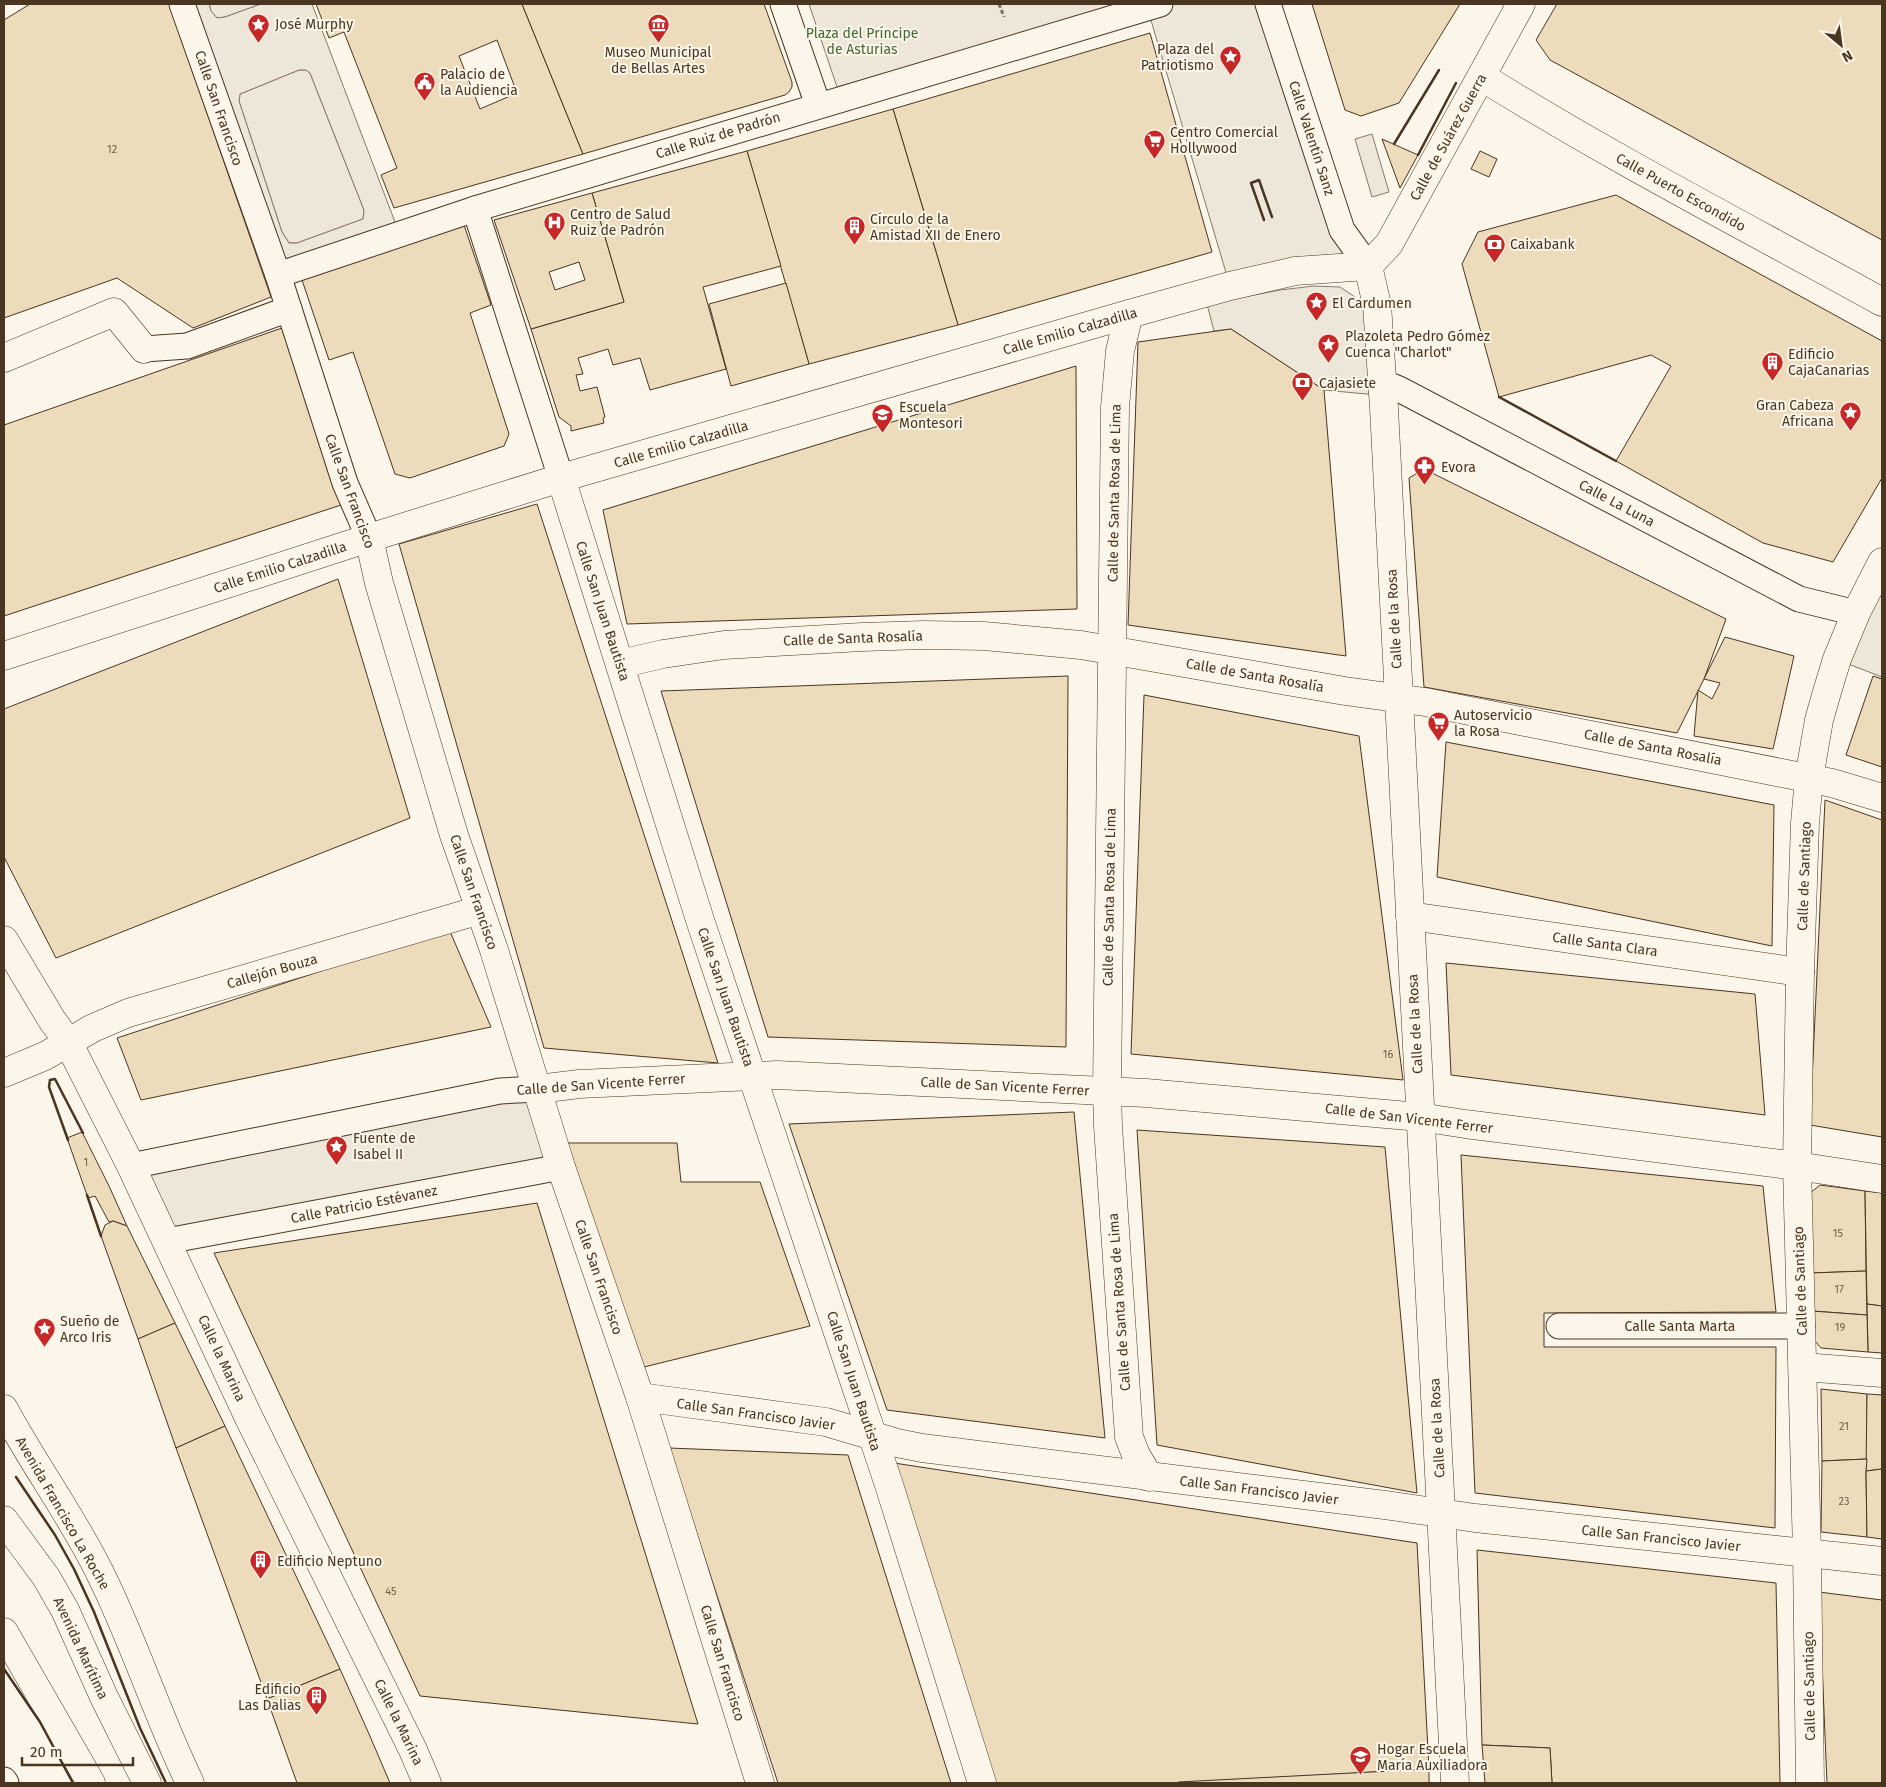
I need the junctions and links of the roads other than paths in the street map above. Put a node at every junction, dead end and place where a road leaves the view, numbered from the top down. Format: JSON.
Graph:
{"nodes":[{"id":1,"x":182,"y":4,"type":"edge"},
{"id":2,"x":783,"y":4,"type":"edge"},
{"id":3,"x":1160,"y":4,"type":"edge"},
{"id":4,"x":1268,"y":4,"type":"edge"},
{"id":5,"x":1521,"y":4,"type":"edge"},
{"id":6,"x":1482,"y":77,"type":"junction"},
{"id":7,"x":818,"y":105,"type":"junction"},
{"id":8,"x":476,"y":209,"type":"junction"},
{"id":9,"x":1368,"y":266,"type":"junction"},
{"id":10,"x":278,"y":275,"type":"junction"},
{"id":11,"x":1882,"y":302,"type":"edge"},
{"id":12,"x":289,"y":309,"type":"junction"},
{"id":13,"x":1129,"y":314,"type":"junction"},
{"id":14,"x":144,"y":349,"type":"joint"},
{"id":15,"x":4,"y":358,"type":"edge"},
{"id":16,"x":1382,"y":382,"type":"junction"},
{"id":17,"x":561,"y":478,"type":"junction"},
{"id":18,"x":369,"y":538,"type":"junction"},
{"id":19,"x":1882,"y":562,"type":"edge"},
{"id":20,"x":1856,"y":613,"type":"junction"},
{"id":21,"x":1112,"y":649,"type":"junction"},
{"id":22,"x":4,"y":656,"type":"edge"},
{"id":23,"x":620,"y":664,"type":"junction"},
{"id":24,"x":1398,"y":698,"type":"junction"},
{"id":25,"x":1809,"y":778,"type":"junction"},
{"id":26,"x":1882,"y":798,"type":"edge"},
{"id":27,"x":480,"y":910,"type":"junction"},
{"id":28,"x":1410,"y":916,"type":"junction"},
{"id":29,"x":4,"y":940,"type":"edge"},
{"id":30,"x":1800,"y":972,"type":"junction"},
{"id":31,"x":68,"y":1042,"type":"junction"},
{"id":32,"x":4,"y":1073,"type":"edge"},
{"id":33,"x":752,"y":1075,"type":"junction"},
{"id":34,"x":538,"y":1090,"type":"junction"},
{"id":35,"x":1107,"y":1091,"type":"junction"},
{"id":36,"x":1420,"y":1117,"type":"junction"},
{"id":37,"x":131,"y":1166,"type":"junction"},
{"id":38,"x":1797,"y":1166,"type":"junction"},
{"id":39,"x":561,"y":1167,"type":"junction"},
{"id":40,"x":1882,"y":1179,"type":"edge"},
{"id":41,"x":167,"y":1241,"type":"junction"},
{"id":42,"x":1558,"y":1326,"type":"dead end"},
{"id":43,"x":1802,"y":1326,"type":"junction"},
{"id":44,"x":1803,"y":1367,"type":"junction"},
{"id":45,"x":1882,"y":1374,"type":"edge"},
{"id":46,"x":640,"y":1397,"type":"junction"},
{"id":47,"x":4,"y":1409,"type":"edge"},
{"id":48,"x":871,"y":1436,"type":"junction"},
{"id":49,"x":1149,"y":1477,"type":"junction"},
{"id":50,"x":1441,"y":1514,"type":"junction"},
{"id":51,"x":4,"y":1520,"type":"edge"},
{"id":52,"x":1807,"y":1553,"type":"junction"},
{"id":53,"x":1882,"y":1561,"type":"edge"},
{"id":54,"x":4,"y":1632,"type":"edge"},
{"id":55,"x":91,"y":1783,"type":"edge"},
{"id":56,"x":147,"y":1783,"type":"edge"},
{"id":57,"x":190,"y":1783,"type":"edge"},
{"id":58,"x":427,"y":1783,"type":"edge"},
{"id":59,"x":760,"y":1783,"type":"edge"},
{"id":60,"x":982,"y":1783,"type":"edge"},
{"id":61,"x":1455,"y":1783,"type":"edge"},
{"id":62,"x":1810,"y":1783,"type":"edge"}],
"edges":[{"from":1,"to":10,"type":"street","name":"Calle San Francisco"},
{"from":2,"to":7,"type":"street"},
{"from":3,"to":7,"type":"street","name":"Calle Ruiz de Padrón"},
{"from":4,"to":9,"type":"street","name":"Calle Valentín Sanz"},
{"from":5,"to":6,"type":"street","name":"Calle de Suárez Guerra"},
{"from":6,"to":9,"type":"street","name":"Calle de Suárez Guerra"},
{"from":6,"to":11,"type":"street","name":"Calle Puerto Escondido"},
{"from":7,"to":8,"type":"street","name":"Calle Ruiz de Padrón"},
{"from":8,"to":10,"type":"street","name":"Calle Ruiz de Padrón"},
{"from":8,"to":17,"type":"street","name":"Calle San Juan Bautista"},
{"from":9,"to":13,"type":"street","name":"Calle Emilio Calzadilla"},
{"from":9,"to":16,"type":"street","name":"Calle de la Rosa"},
{"from":10,"to":12,"type":"street","name":"Calle San Francisco"},
{"from":12,"to":14,"type":"street"},
{"from":12,"to":18,"type":"street","name":"Calle San Francisco"},
{"from":13,"to":17,"type":"street","name":"Calle Emilio Calzadilla"},
{"from":13,"to":21,"type":"street","name":"Calle de Santa Rosa de Lima"},
{"from":14,"to":15,"type":"street"},
{"from":16,"to":20,"type":"street","name":"Calle La Luna"},
{"from":16,"to":24,"type":"street","name":"Calle de la Rosa"},
{"from":17,"to":18,"type":"street","name":"Calle Emilio Calzadilla"},
{"from":17,"to":23,"type":"street","name":"Calle San Juan Bautista"},
{"from":18,"to":22,"type":"street","name":"Calle Emilio Calzadilla"},
{"from":18,"to":27,"type":"street","name":"Calle San Francisco"},
{"from":19,"to":20,"type":"street","name":"Calle de Santiago"},
{"from":20,"to":25,"type":"street","name":"Calle de Santiago"},
{"from":21,"to":23,"type":"street","name":"Calle de Santa Rosalía"},
{"from":21,"to":24,"type":"street","name":"Calle de Santa Rosalía"},
{"from":21,"to":35,"type":"street","name":"Calle de Santa Rosa de Lima"},
{"from":23,"to":33,"type":"street","name":"Calle San Juan Bautista"},
{"from":24,"to":25,"type":"street","name":"Calle de Santa Rosalía"},
{"from":24,"to":28,"type":"street","name":"Calle de la Rosa"},
{"from":25,"to":26,"type":"street","name":"Calle de Santa Rosalía"},
{"from":25,"to":30,"type":"street","name":"Calle de Santiago"},
{"from":27,"to":31,"type":"street","name":"Callejón Bouza"},
{"from":27,"to":34,"type":"street","name":"Calle San Francisco"},
{"from":28,"to":30,"type":"street","name":"Calle Santa Clara"},
{"from":28,"to":36,"type":"street","name":"Calle de la Rosa"},
{"from":29,"to":31,"type":"street","name":"Calle la Marina"},
{"from":30,"to":38,"type":"street","name":"Calle de Santiago"},
{"from":31,"to":32,"type":"street","name":"Callejón Bouza"},
{"from":31,"to":37,"type":"street","name":"Calle la Marina"},
{"from":33,"to":34,"type":"street","name":"Calle de San Vicente Ferrer"},
{"from":33,"to":35,"type":"street","name":"Calle de San Vicente Ferrer"},
{"from":33,"to":48,"type":"street","name":"Calle San Juan Bautista"},
{"from":34,"to":37,"type":"street","name":"Calle de San Vicente Ferrer"},
{"from":34,"to":39,"type":"street","name":"Calle San Francisco"},
{"from":35,"to":36,"type":"street","name":"Calle de San Vicente Ferrer"},
{"from":35,"to":49,"type":"street","name":"Calle de Santa Rosa de Lima"},
{"from":36,"to":38,"type":"street","name":"Calle de San Vicente Ferrer"},
{"from":36,"to":50,"type":"street","name":"Calle de la Rosa"},
{"from":37,"to":41,"type":"street","name":"Calle la Marina"},
{"from":38,"to":40,"type":"street","name":"Calle de San Vicente Ferrer"},
{"from":38,"to":43,"type":"street","name":"Calle de Santiago"},
{"from":39,"to":41,"type":"street","name":"Calle Patricio Estévanez"},
{"from":39,"to":46,"type":"street","name":"Calle San Francisco"},
{"from":41,"to":58,"type":"street","name":"Calle la Marina"},
{"from":42,"to":43,"type":"street","name":"Calle Santa Marta"},
{"from":43,"to":44,"type":"street","name":"Calle de Santiago"},
{"from":44,"to":45,"type":"street"},
{"from":44,"to":52,"type":"street","name":"Calle de Santiago"},
{"from":46,"to":48,"type":"street","name":"Calle San Francisco Javier"},
{"from":46,"to":59,"type":"street","name":"Calle San Francisco"},
{"from":47,"to":57,"type":"street","name":"Avenida Francisco La Roche"},
{"from":48,"to":49,"type":"street","name":"Calle San Francisco Javier"},
{"from":48,"to":60,"type":"street","name":"Calle San Juan Bautista"},
{"from":49,"to":50,"type":"street","name":"Calle San Francisco Javier"},
{"from":50,"to":52,"type":"street","name":"Calle San Francisco Javier"},
{"from":50,"to":61,"type":"street","name":"Calle de la Rosa"},
{"from":51,"to":56,"type":"street","name":"Avenida Marítima"},
{"from":52,"to":53,"type":"street","name":"Calle San Francisco Javier"},
{"from":52,"to":62,"type":"street","name":"Calle de Santiago"},
{"from":54,"to":55,"type":"street"}]}
